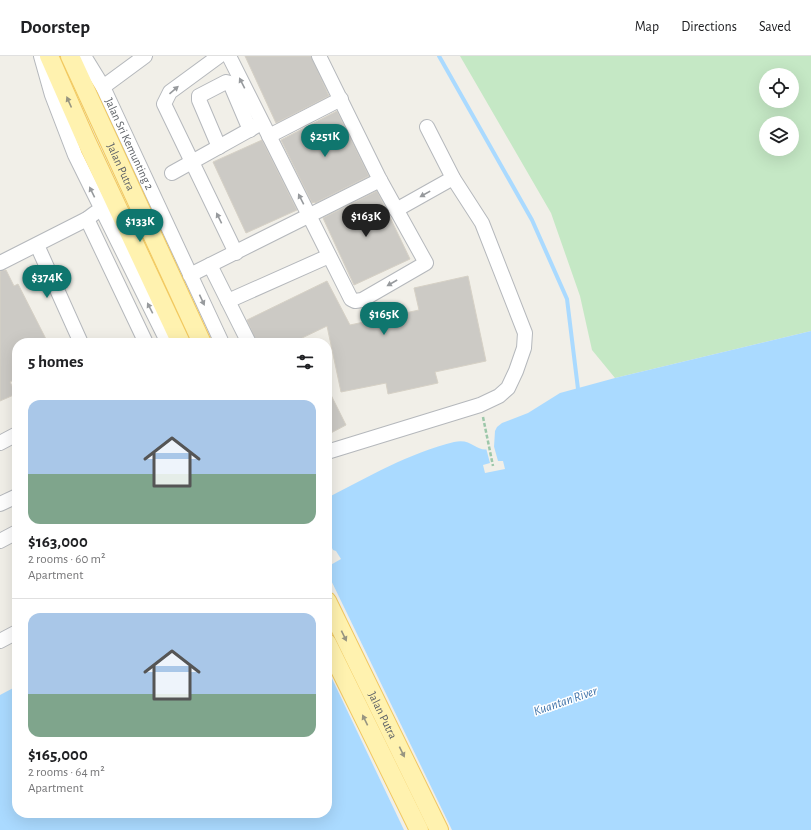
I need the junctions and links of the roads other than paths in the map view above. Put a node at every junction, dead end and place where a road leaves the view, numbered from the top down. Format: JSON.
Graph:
{"nodes":[{"id":1,"x":41,"y":56,"type":"edge"},
{"id":2,"x":49,"y":56,"type":"edge"},
{"id":3,"x":70,"y":56,"type":"edge"},
{"id":4,"x":84,"y":56,"type":"edge"},
{"id":5,"x":144,"y":56,"type":"edge"},
{"id":6,"x":219,"y":56,"type":"edge"},
{"id":7,"x":229,"y":56,"type":"edge"},
{"id":8,"x":319,"y":56,"type":"edge"},
{"id":9,"x":103,"y":87,"type":"junction"},
{"id":10,"x":341,"y":99,"type":"junction"},
{"id":11,"x":256,"y":126,"type":"junction"},
{"id":12,"x":427,"y":127,"type":"dead end"},
{"id":13,"x":269,"y":136,"type":"junction"},
{"id":14,"x":219,"y":147,"type":"junction"},
{"id":15,"x":191,"y":161,"type":"junction"},
{"id":16,"x":172,"y":173,"type":"dead end"},
{"id":17,"x":454,"y":178,"type":"junction"},
{"id":18,"x":380,"y":180,"type":"junction"},
{"id":19,"x":101,"y":209,"type":"junction"},
{"id":20,"x":396,"y":210,"type":"junction"},
{"id":21,"x":309,"y":217,"type":"junction"},
{"id":22,"x":87,"y":219,"type":"junction"},
{"id":23,"x":37,"y":244,"type":"junction"},
{"id":24,"x":236,"y":253,"type":"junction"},
{"id":25,"x":329,"y":256,"type":"junction"},
{"id":26,"x":0,"y":263,"type":"edge"},
{"id":27,"x":210,"y":265,"type":"junction"},
{"id":28,"x":190,"y":275,"type":"junction"},
{"id":29,"x":228,"y":301,"type":"junction"},
{"id":30,"x":79,"y":338,"type":"edge"},
{"id":31,"x":144,"y":338,"type":"edge"},
{"id":32,"x":166,"y":338,"type":"edge"},
{"id":33,"x":179,"y":338,"type":"edge"},
{"id":34,"x":200,"y":338,"type":"edge"},
{"id":35,"x":220,"y":338,"type":"edge"},
{"id":36,"x":246,"y":338,"type":"edge"},
{"id":37,"x":12,"y":437,"type":"edge"},
{"id":38,"x":0,"y":443,"type":"edge"},
{"id":39,"x":332,"y":450,"type":"edge"},
{"id":40,"x":12,"y":498,"type":"edge"},
{"id":41,"x":0,"y":504,"type":"edge"},
{"id":42,"x":12,"y":535,"type":"edge"},
{"id":43,"x":0,"y":541,"type":"edge"},
{"id":44,"x":332,"y":611,"type":"edge"},
{"id":45,"x":12,"y":635,"type":"edge"},
{"id":46,"x":0,"y":641,"type":"edge"},
{"id":47,"x":332,"y":653,"type":"edge"},
{"id":48,"x":419,"y":830,"type":"edge"},
{"id":49,"x":439,"y":830,"type":"edge"}],
"edges":[{"from":19,"to":1,"type":"street","one_way":true},
{"from":33,"to":2,"type":"main road","name":"Jalan Putra","one_way":true},
{"from":3,"to":34,"type":"main road","name":"Jalan Putra"},
{"from":4,"to":9,"type":"street","name":"Jalan Sri Kemunting 2"},
{"from":5,"to":9,"type":"street"},
{"from":15,"to":6,"type":"street","one_way":true},
{"from":11,"to":7,"type":"street","one_way":true},
{"from":8,"to":10,"type":"street"},
{"from":9,"to":28,"type":"street","name":"Jalan Sri Kemunting 2"},
{"from":10,"to":13,"type":"street"},
{"from":10,"to":18,"type":"street"},
{"from":11,"to":13,"type":"street"},
{"from":11,"to":14,"type":"street"},
{"from":11,"to":14,"type":"street"},
{"from":12,"to":17,"type":"street"},
{"from":21,"to":13,"type":"street","one_way":true},
{"from":14,"to":15,"type":"street"},
{"from":15,"to":16,"type":"street"},
{"from":24,"to":15,"type":"street","one_way":true},
{"from":17,"to":20,"type":"street","one_way":true},
{"from":17,"to":39,"type":"street"},
{"from":18,"to":20,"type":"street"},
{"from":18,"to":21,"type":"street"},
{"from":19,"to":22,"type":"street"},
{"from":32,"to":19,"type":"street","one_way":true},
{"from":20,"to":25,"type":"street","one_way":true},
{"from":21,"to":24,"type":"street"},
{"from":21,"to":25,"type":"street"},
{"from":22,"to":23,"type":"street"},
{"from":22,"to":31,"type":"street"},
{"from":23,"to":26,"type":"street"},
{"from":23,"to":30,"type":"street"},
{"from":24,"to":27,"type":"street"},
{"from":25,"to":29,"type":"street"},
{"from":27,"to":28,"type":"street"},
{"from":27,"to":29,"type":"street"},
{"from":28,"to":35,"type":"street","name":"Jalan Sri Kemunting 2","one_way":true},
{"from":29,"to":36,"type":"street"},
{"from":37,"to":38,"type":"street"},
{"from":40,"to":41,"type":"street"},
{"from":42,"to":43,"type":"street"},
{"from":44,"to":49,"type":"main road","name":"Jalan Putra","one_way":true},
{"from":45,"to":46,"type":"street"},
{"from":48,"to":47,"type":"main road","name":"Jalan Putra","one_way":true}]}
